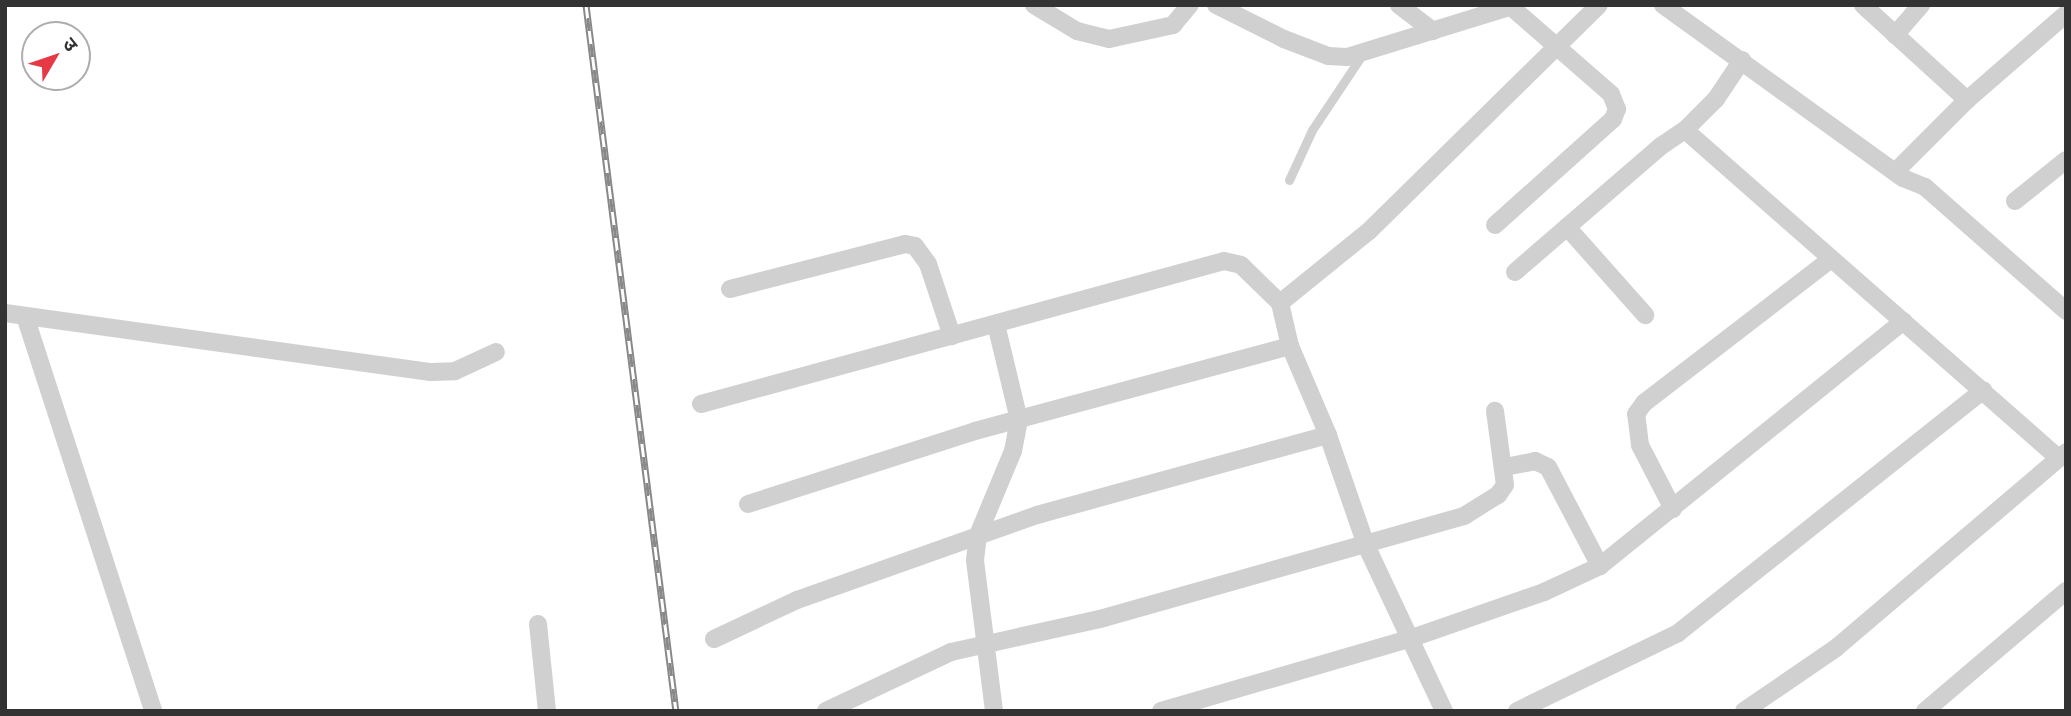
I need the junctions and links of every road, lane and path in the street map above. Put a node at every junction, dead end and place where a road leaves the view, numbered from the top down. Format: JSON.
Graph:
{"nodes":[{"id":1,"x":1034,"y":5,"type":"edge"},
{"id":2,"x":1189,"y":5,"type":"edge"},
{"id":3,"x":1216,"y":5,"type":"edge"},
{"id":4,"x":1398,"y":5,"type":"edge"},
{"id":5,"x":1516,"y":5,"type":"edge"},
{"id":6,"x":1599,"y":5,"type":"edge"},
{"id":7,"x":1663,"y":5,"type":"edge"},
{"id":8,"x":1863,"y":5,"type":"edge"},
{"id":9,"x":1921,"y":5,"type":"edge"},
{"id":10,"x":1509,"y":6,"type":"edge"},
{"id":11,"x":2066,"y":15,"type":"edge"},
{"id":12,"x":1433,"y":31,"type":"junction"},
{"id":13,"x":1895,"y":35,"type":"junction"},
{"id":14,"x":1558,"y":46,"type":"junction"},
{"id":15,"x":1362,"y":55,"type":"junction"},
{"id":16,"x":1742,"y":60,"type":"junction"},
{"id":17,"x":1967,"y":100,"type":"junction"},
{"id":18,"x":1685,"y":130,"type":"junction"},
{"id":19,"x":2066,"y":160,"type":"edge"},
{"id":20,"x":1899,"y":175,"type":"junction"},
{"id":21,"x":1289,"y":180,"type":"dead end"},
{"id":22,"x":2015,"y":201,"type":"dead end"},
{"id":23,"x":1495,"y":225,"type":"dead end"},
{"id":24,"x":1567,"y":227,"type":"junction"},
{"id":25,"x":1830,"y":260,"type":"junction"},
{"id":26,"x":1515,"y":272,"type":"dead end"},
{"id":27,"x":730,"y":289,"type":"dead end"},
{"id":28,"x":1280,"y":303,"type":"junction"},
{"id":29,"x":2066,"y":311,"type":"edge"},
{"id":30,"x":5,"y":313,"type":"edge"},
{"id":31,"x":1645,"y":315,"type":"dead end"},
{"id":32,"x":25,"y":316,"type":"junction"},
{"id":33,"x":1904,"y":321,"type":"junction"},
{"id":34,"x":996,"y":324,"type":"junction"},
{"id":35,"x":952,"y":336,"type":"junction"},
{"id":36,"x":1290,"y":346,"type":"junction"},
{"id":37,"x":496,"y":352,"type":"dead end"},
{"id":38,"x":1983,"y":390,"type":"junction"},
{"id":39,"x":701,"y":404,"type":"dead end"},
{"id":40,"x":1495,"y":411,"type":"dead end"},
{"id":41,"x":1019,"y":420,"type":"junction"},
{"id":42,"x":1328,"y":435,"type":"junction"},
{"id":43,"x":2062,"y":455,"type":"edge"},
{"id":44,"x":1505,"y":467,"type":"junction"},
{"id":45,"x":748,"y":505,"type":"dead end"},
{"id":46,"x":1673,"y":509,"type":"junction"},
{"id":47,"x":978,"y":535,"type":"junction"},
{"id":48,"x":1366,"y":545,"type":"junction"},
{"id":49,"x":1600,"y":566,"type":"junction"},
{"id":50,"x":2066,"y":591,"type":"edge"},
{"id":51,"x":538,"y":624,"type":"dead end"},
{"id":52,"x":1412,"y":638,"type":"junction"},
{"id":53,"x":715,"y":639,"type":"dead end"},
{"id":54,"x":986,"y":645,"type":"junction"},
{"id":55,"x":153,"y":711,"type":"edge"},
{"id":56,"x":547,"y":711,"type":"edge"},
{"id":57,"x":826,"y":711,"type":"edge"},
{"id":58,"x":994,"y":711,"type":"edge"},
{"id":59,"x":1161,"y":711,"type":"edge"},
{"id":60,"x":1444,"y":711,"type":"edge"},
{"id":61,"x":1517,"y":711,"type":"edge"},
{"id":62,"x":1744,"y":711,"type":"edge"},
{"id":63,"x":1925,"y":711,"type":"edge"}],
"edges":[{"from":1,"to":2,"type":"street"},
{"from":3,"to":15,"type":"street"},
{"from":4,"to":12,"type":"street"},
{"from":5,"to":10,"type":"street"},
{"from":6,"to":14,"type":"street"},
{"from":7,"to":16,"type":"street"},
{"from":8,"to":13,"type":"street"},
{"from":9,"to":13,"type":"street"},
{"from":10,"to":12,"type":"street"},
{"from":10,"to":14,"type":"street"},
{"from":11,"to":17,"type":"street"},
{"from":12,"to":15,"type":"street"},
{"from":13,"to":17,"type":"street"},
{"from":14,"to":23,"type":"street"},
{"from":14,"to":28,"type":"street"},
{"from":15,"to":21,"type":"lane"},
{"from":16,"to":18,"type":"street"},
{"from":16,"to":20,"type":"street"},
{"from":17,"to":20,"type":"street"},
{"from":18,"to":24,"type":"street"},
{"from":18,"to":25,"type":"street"},
{"from":19,"to":22,"type":"street"},
{"from":20,"to":29,"type":"street"},
{"from":24,"to":26,"type":"street"},
{"from":24,"to":31,"type":"street"},
{"from":25,"to":33,"type":"street"},
{"from":25,"to":46,"type":"street"},
{"from":27,"to":35,"type":"street"},
{"from":28,"to":34,"type":"street"},
{"from":28,"to":36,"type":"street"},
{"from":30,"to":32,"type":"street"},
{"from":32,"to":37,"type":"street"},
{"from":32,"to":55,"type":"street"},
{"from":33,"to":38,"type":"street"},
{"from":33,"to":46,"type":"street"},
{"from":34,"to":35,"type":"street"},
{"from":34,"to":41,"type":"street"},
{"from":35,"to":39,"type":"street"},
{"from":36,"to":41,"type":"street"},
{"from":36,"to":42,"type":"street"},
{"from":38,"to":43,"type":"street"},
{"from":38,"to":61,"type":"street"},
{"from":40,"to":44,"type":"street"},
{"from":41,"to":45,"type":"street"},
{"from":41,"to":47,"type":"street"},
{"from":42,"to":47,"type":"street"},
{"from":42,"to":48,"type":"street"},
{"from":43,"to":62,"type":"street"},
{"from":44,"to":48,"type":"street"},
{"from":44,"to":49,"type":"street"},
{"from":46,"to":49,"type":"street"},
{"from":47,"to":53,"type":"street"},
{"from":47,"to":54,"type":"street"},
{"from":48,"to":52,"type":"street"},
{"from":48,"to":54,"type":"street"},
{"from":49,"to":52,"type":"street"},
{"from":50,"to":63,"type":"street"},
{"from":51,"to":56,"type":"street"},
{"from":52,"to":59,"type":"street"},
{"from":52,"to":60,"type":"street"},
{"from":54,"to":57,"type":"street"},
{"from":54,"to":58,"type":"street"}]}
